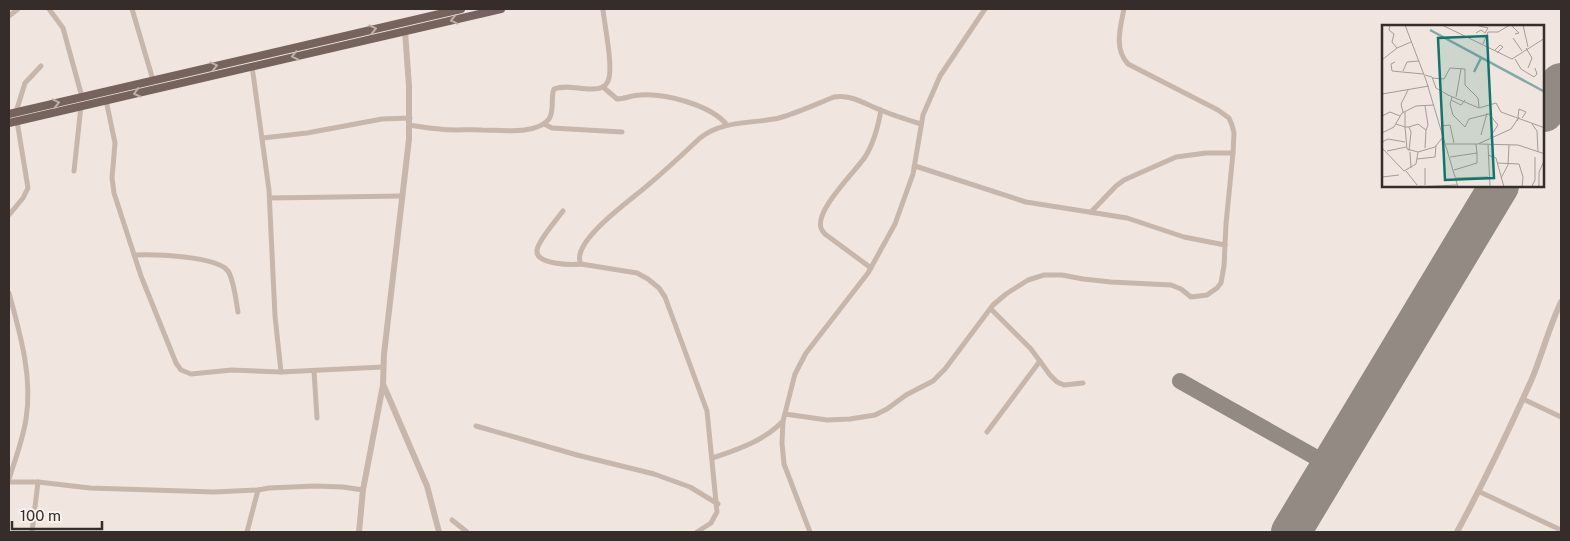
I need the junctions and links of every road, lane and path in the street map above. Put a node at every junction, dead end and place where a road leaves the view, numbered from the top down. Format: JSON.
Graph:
{"nodes":[{"id":1,"x":18,"y":9,"type":"edge"},
{"id":2,"x":49,"y":9,"type":"edge"},
{"id":3,"x":132,"y":9,"type":"edge"},
{"id":4,"x":460,"y":9,"type":"edge"},
{"id":5,"x":502,"y":9,"type":"edge"},
{"id":6,"x":603,"y":9,"type":"edge"},
{"id":7,"x":985,"y":9,"type":"edge"},
{"id":8,"x":1124,"y":9,"type":"edge"},
{"id":9,"x":9,"y":16,"type":"edge"},
{"id":10,"x":405,"y":32,"type":"junction"},
{"id":11,"x":41,"y":66,"type":"dead end"},
{"id":12,"x":252,"y":66,"type":"junction"},
{"id":13,"x":153,"y":80,"type":"junction"},
{"id":14,"x":603,"y":87,"type":"junction"},
{"id":15,"x":82,"y":97,"type":"junction"},
{"id":16,"x":106,"y":100,"type":"junction"},
{"id":17,"x":80,"y":106,"type":"junction"},
{"id":18,"x":881,"y":110,"type":"junction"},
{"id":19,"x":12,"y":113,"type":"edge"},
{"id":20,"x":409,"y":121,"type":"junction"},
{"id":21,"x":13,"y":122,"type":"edge"},
{"id":22,"x":544,"y":124,"type":"junction"},
{"id":23,"x":921,"y":124,"type":"junction"},
{"id":24,"x":727,"y":125,"type":"junction"},
{"id":25,"x":622,"y":132,"type":"dead end"},
{"id":26,"x":263,"y":138,"type":"junction"},
{"id":27,"x":1233,"y":153,"type":"junction"},
{"id":28,"x":914,"y":166,"type":"junction"},
{"id":29,"x":74,"y":171,"type":"dead end"},
{"id":30,"x":402,"y":196,"type":"junction"},
{"id":31,"x":270,"y":198,"type":"junction"},
{"id":32,"x":563,"y":211,"type":"dead end"},
{"id":33,"x":1091,"y":212,"type":"junction"},
{"id":34,"x":9,"y":215,"type":"edge"},
{"id":35,"x":1225,"y":245,"type":"junction"},
{"id":36,"x":134,"y":255,"type":"junction"},
{"id":37,"x":581,"y":264,"type":"junction"},
{"id":38,"x":871,"y":268,"type":"junction"},
{"id":39,"x":9,"y":293,"type":"edge"},
{"id":40,"x":1561,"y":302,"type":"edge"},
{"id":41,"x":991,"y":309,"type":"junction"},
{"id":42,"x":238,"y":312,"type":"dead end"},
{"id":43,"x":1040,"y":361,"type":"junction"},
{"id":44,"x":383,"y":367,"type":"junction"},
{"id":45,"x":314,"y":371,"type":"junction"},
{"id":46,"x":280,"y":372,"type":"junction"},
{"id":47,"x":1083,"y":383,"type":"dead end"},
{"id":48,"x":383,"y":384,"type":"junction"},
{"id":49,"x":1523,"y":399,"type":"junction"},
{"id":50,"x":785,"y":414,"type":"junction"},
{"id":51,"x":1561,"y":417,"type":"edge"},
{"id":52,"x":317,"y":418,"type":"dead end"},
{"id":53,"x":783,"y":420,"type":"junction"},
{"id":54,"x":476,"y":426,"type":"dead end"},
{"id":55,"x":987,"y":432,"type":"dead end"},
{"id":56,"x":713,"y":458,"type":"junction"},
{"id":57,"x":9,"y":480,"type":"edge"},
{"id":58,"x":38,"y":482,"type":"junction"},
{"id":59,"x":258,"y":490,"type":"junction"},
{"id":60,"x":364,"y":490,"type":"junction"},
{"id":61,"x":1480,"y":492,"type":"junction"},
{"id":62,"x":718,"y":504,"type":"junction"},
{"id":63,"x":452,"y":520,"type":"dead end"},
{"id":64,"x":1561,"y":530,"type":"edge"},
{"id":65,"x":32,"y":532,"type":"edge"},
{"id":66,"x":246,"y":532,"type":"edge"},
{"id":67,"x":359,"y":532,"type":"edge"},
{"id":68,"x":439,"y":532,"type":"edge"},
{"id":69,"x":467,"y":532,"type":"edge"},
{"id":70,"x":696,"y":532,"type":"edge"},
{"id":71,"x":810,"y":532,"type":"edge"},
{"id":72,"x":1457,"y":532,"type":"edge"}],
"edges":[{"from":1,"to":9,"type":"street"},
{"from":2,"to":15,"type":"street"},
{"from":3,"to":13,"type":"street"},
{"from":13,"to":4,"type":"main road","one_way":true},
{"from":5,"to":10,"type":"main road","one_way":true},
{"from":6,"to":14,"type":"street"},
{"from":7,"to":23,"type":"street"},
{"from":8,"to":27,"type":"street"},
{"from":10,"to":12,"type":"main road","one_way":true},
{"from":10,"to":20,"type":"street"},
{"from":11,"to":19,"type":"street"},
{"from":12,"to":16,"type":"main road","one_way":true},
{"from":12,"to":26,"type":"street"},
{"from":13,"to":15,"type":"main road"},
{"from":14,"to":22,"type":"street"},
{"from":14,"to":24,"type":"street"},
{"from":19,"to":15,"type":"main road","one_way":true},
{"from":16,"to":17,"type":"main road"},
{"from":16,"to":36,"type":"street"},
{"from":17,"to":21,"type":"main road"},
{"from":17,"to":29,"type":"street"},
{"from":18,"to":23,"type":"street"},
{"from":18,"to":24,"type":"street"},
{"from":18,"to":38,"type":"street"},
{"from":20,"to":22,"type":"street"},
{"from":20,"to":26,"type":"street"},
{"from":20,"to":30,"type":"street"},
{"from":21,"to":34,"type":"street"},
{"from":22,"to":25,"type":"street"},
{"from":23,"to":28,"type":"street"},
{"from":24,"to":37,"type":"street"},
{"from":26,"to":31,"type":"street"},
{"from":27,"to":33,"type":"street"},
{"from":27,"to":35,"type":"street"},
{"from":28,"to":33,"type":"street"},
{"from":28,"to":38,"type":"street"},
{"from":30,"to":31,"type":"street"},
{"from":30,"to":44,"type":"street"},
{"from":31,"to":46,"type":"street"},
{"from":32,"to":37,"type":"street"},
{"from":33,"to":35,"type":"street"},
{"from":35,"to":41,"type":"street"},
{"from":36,"to":42,"type":"street"},
{"from":36,"to":46,"type":"street"},
{"from":37,"to":56,"type":"street"},
{"from":38,"to":50,"type":"street"},
{"from":39,"to":57,"type":"street"},
{"from":40,"to":49,"type":"street"},
{"from":41,"to":43,"type":"street"},
{"from":41,"to":50,"type":"street"},
{"from":43,"to":47,"type":"street"},
{"from":43,"to":55,"type":"street"},
{"from":44,"to":45,"type":"street"},
{"from":44,"to":48,"type":"street"},
{"from":45,"to":46,"type":"street"},
{"from":45,"to":52,"type":"street"},
{"from":48,"to":60,"type":"street"},
{"from":48,"to":68,"type":"street"},
{"from":49,"to":51,"type":"street"},
{"from":49,"to":61,"type":"street"},
{"from":50,"to":53,"type":"street"},
{"from":53,"to":56,"type":"street"},
{"from":53,"to":71,"type":"street"},
{"from":54,"to":62,"type":"street"},
{"from":56,"to":62,"type":"street"},
{"from":57,"to":58,"type":"street"},
{"from":58,"to":59,"type":"street"},
{"from":58,"to":65,"type":"street"},
{"from":59,"to":60,"type":"street"},
{"from":59,"to":66,"type":"street"},
{"from":60,"to":67,"type":"street"},
{"from":61,"to":64,"type":"street"},
{"from":61,"to":72,"type":"street"},
{"from":62,"to":70,"type":"street"},
{"from":63,"to":69,"type":"street"}]}
